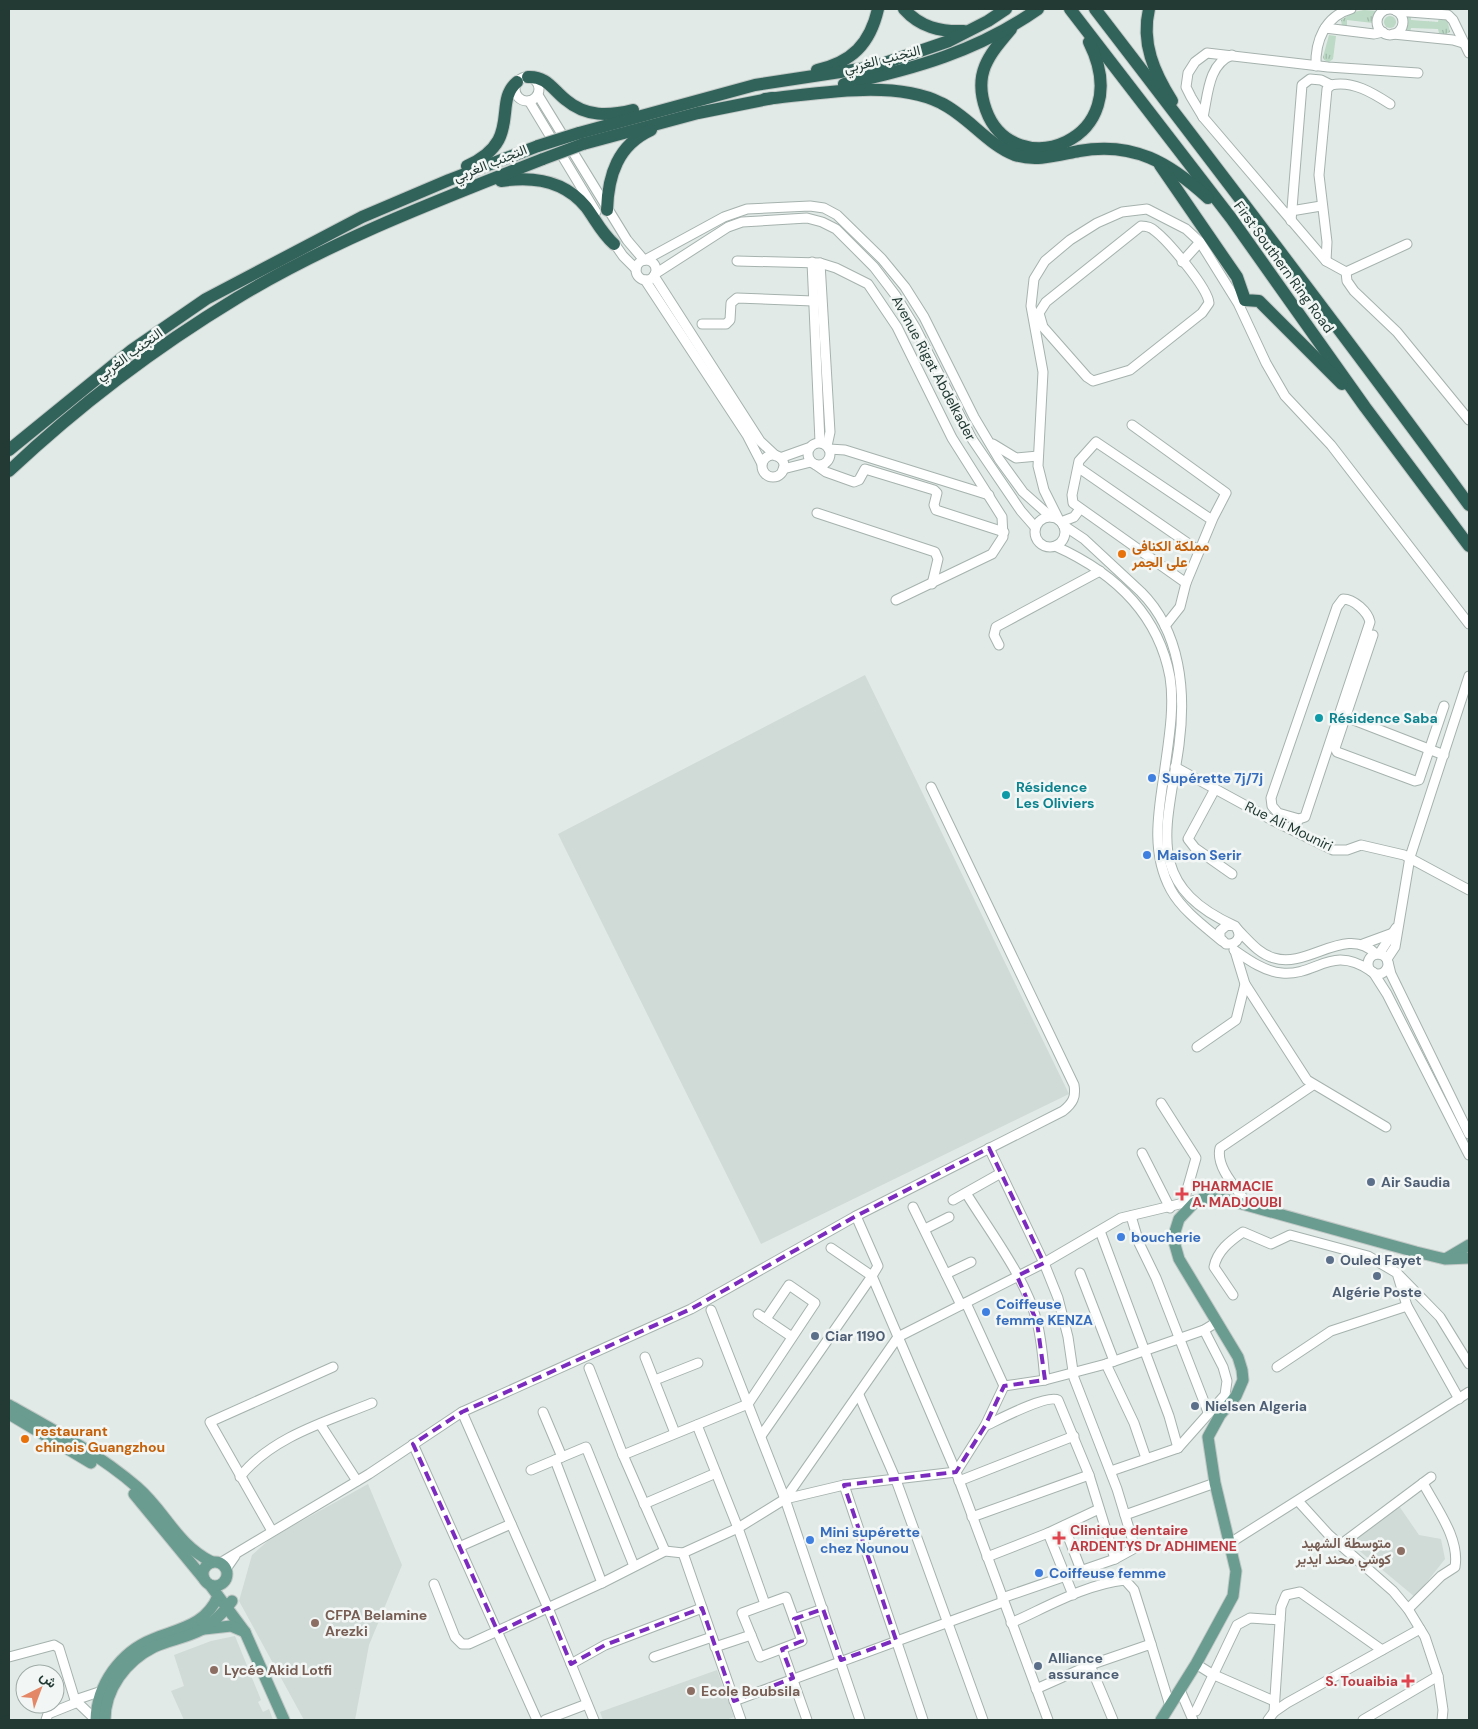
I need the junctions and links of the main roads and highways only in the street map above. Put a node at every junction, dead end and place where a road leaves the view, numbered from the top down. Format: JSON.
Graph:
{"nodes":[{"id":1,"x":878,"y":9,"type":"edge"},
{"id":2,"x":904,"y":9,"type":"edge"},
{"id":3,"x":1006,"y":9,"type":"edge"},
{"id":4,"x":1038,"y":9,"type":"edge"},
{"id":5,"x":1069,"y":9,"type":"edge"},
{"id":6,"x":1095,"y":9,"type":"edge"},
{"id":7,"x":1149,"y":9,"type":"edge"},
{"id":8,"x":1013,"y":26,"type":"junction"},
{"id":9,"x":969,"y":30,"type":"junction"},
{"id":10,"x":755,"y":85,"type":"junction"},
{"id":11,"x":765,"y":100,"type":"junction"},
{"id":12,"x":682,"y":104,"type":"junction"},
{"id":13,"x":679,"y":118,"type":"junction"},
{"id":14,"x":581,"y":139,"type":"junction"},
{"id":15,"x":540,"y":152,"type":"junction"},
{"id":16,"x":1155,"y":159,"type":"junction"},
{"id":17,"x":479,"y":184,"type":"junction"},
{"id":18,"x":431,"y":187,"type":"junction"},
{"id":19,"x":1249,"y":209,"type":"junction"},
{"id":20,"x":608,"y":210,"type":"road end"},
{"id":21,"x":1231,"y":218,"type":"junction"},
{"id":22,"x":614,"y":244,"type":"road end"},
{"id":23,"x":1365,"y":407,"type":"junction"},
{"id":24,"x":9,"y":450,"type":"edge"},
{"id":25,"x":9,"y":471,"type":"edge"},
{"id":26,"x":1469,"y":505,"type":"edge"},
{"id":27,"x":1469,"y":546,"type":"edge"},
{"id":28,"x":1469,"y":1245,"type":"edge"},
{"id":29,"x":1469,"y":1258,"type":"edge"},
{"id":30,"x":1446,"y":1259,"type":"junction"},
{"id":31,"x":9,"y":1412,"type":"edge"},
{"id":32,"x":221,"y":1568,"type":"junction"},
{"id":33,"x":207,"y":1582,"type":"junction"},
{"id":34,"x":218,"y":1596,"type":"junction"},
{"id":35,"x":230,"y":1605,"type":"junction"},
{"id":36,"x":202,"y":1630,"type":"junction"},
{"id":37,"x":245,"y":1632,"type":"junction"},
{"id":38,"x":96,"y":1720,"type":"edge"},
{"id":39,"x":105,"y":1720,"type":"edge"},
{"id":40,"x":284,"y":1720,"type":"edge"},
{"id":41,"x":1161,"y":1720,"type":"edge"}],
"edges":[{"from":1,"to":10,"type":"highway"},
{"from":2,"to":9,"type":"highway"},
{"from":3,"to":9,"type":"highway","name":"التجنب الغربي"},
{"from":4,"to":8,"type":"highway","name":"التجنب الغربي"},
{"from":5,"to":8,"type":"highway"},
{"from":5,"to":21,"type":"highway","name":"First Southern Ring Road"},
{"from":6,"to":19,"type":"highway","name":"First Southern Ring Road"},
{"from":7,"to":19,"type":"highway"},
{"from":8,"to":11,"type":"highway","name":"التجنب الغربي"},
{"from":9,"to":10,"type":"highway","name":"التجنب الغربي"},
{"from":10,"to":12,"type":"highway","name":"التجنب الغربي"},
{"from":11,"to":13,"type":"highway","name":"التجنب الغربي"},
{"from":11,"to":16,"type":"highway"},
{"from":12,"to":14,"type":"highway","name":"التجنب الغربي"},
{"from":12,"to":18,"type":"highway"},
{"from":13,"to":14,"type":"highway","name":"التجنب الغربي"},
{"from":13,"to":20,"type":"highway"},
{"from":14,"to":15,"type":"highway","name":"التجنب الغربي","bridge":true},
{"from":15,"to":17,"type":"highway","name":"التجنب الغربي"},
{"from":15,"to":18,"type":"highway","name":"التجنب الغربي"},
{"from":16,"to":21,"type":"highway"},
{"from":16,"to":23,"type":"highway"},
{"from":17,"to":22,"type":"highway"},
{"from":17,"to":25,"type":"highway","name":"التجنب الغربي"},
{"from":18,"to":24,"type":"highway","name":"التجنب الغربي"},
{"from":19,"to":26,"type":"highway","name":"First Southern Ring Road"},
{"from":21,"to":23,"type":"highway","name":"First Southern Ring Road"},
{"from":23,"to":27,"type":"highway","name":"First Southern Ring Road"},
{"from":28,"to":30,"type":"main road"},
{"from":29,"to":30,"type":"main road"},
{"from":30,"to":41,"type":"main road"},
{"from":31,"to":32,"type":"main road"},
{"from":31,"to":33,"type":"main road"},
{"from":32,"to":33,"type":"main road"},
{"from":32,"to":33,"type":"main road"},
{"from":32,"to":35,"type":"main road"},
{"from":33,"to":34,"type":"main road"},
{"from":34,"to":35,"type":"main road"},
{"from":34,"to":38,"type":"main road"},
{"from":35,"to":36,"type":"main road"},
{"from":35,"to":37,"type":"main road"},
{"from":36,"to":37,"type":"main road"},
{"from":36,"to":39,"type":"main road"},
{"from":37,"to":40,"type":"main road"}]}
